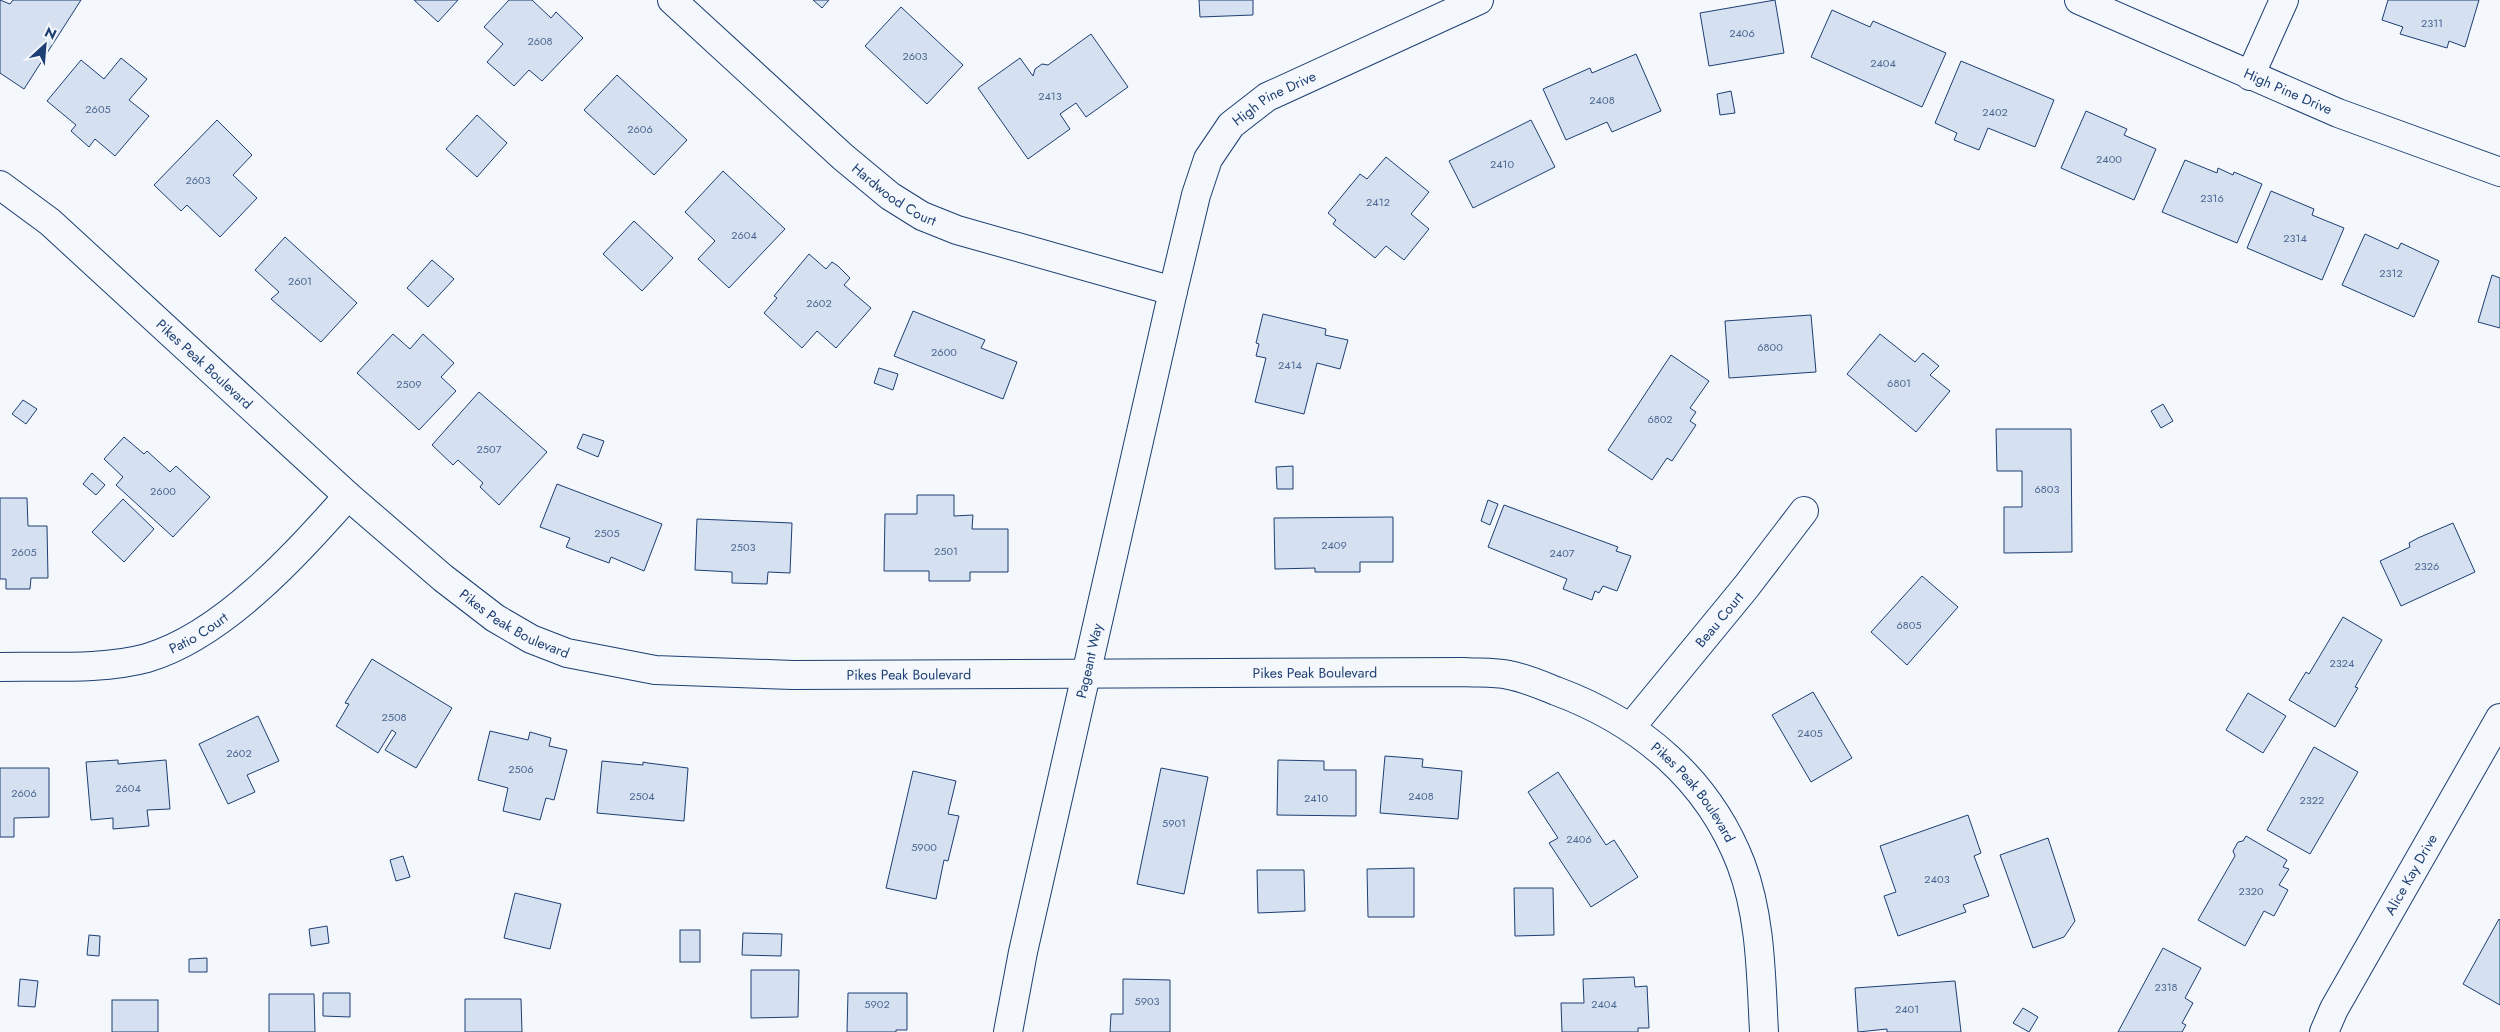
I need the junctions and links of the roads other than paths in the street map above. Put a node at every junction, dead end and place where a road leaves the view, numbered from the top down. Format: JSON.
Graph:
{"nodes":[{"id":1,"x":672,"y":0,"type":"edge"},
{"id":2,"x":1478,"y":0,"type":"edge"},
{"id":3,"x":2078,"y":0,"type":"edge"},
{"id":4,"x":2284,"y":0,"type":"edge"},
{"id":5,"x":1427,"y":10,"type":"edge"},
{"id":6,"x":2250,"y":76,"type":"junction"},
{"id":7,"x":2500,"y":172,"type":"edge"},
{"id":8,"x":0,"y":185,"type":"edge"},
{"id":9,"x":1173,"y":292,"type":"junction"},
{"id":10,"x":348,"y":496,"type":"junction"},
{"id":11,"x":1804,"y":511,"type":"dead end"},
{"id":12,"x":0,"y":667,"type":"edge"},
{"id":13,"x":1088,"y":672,"type":"junction"},
{"id":14,"x":2500,"y":718,"type":"edge"},
{"id":15,"x":1631,"y":727,"type":"junction"},
{"id":16,"x":1008,"y":1032,"type":"edge"},
{"id":17,"x":1764,"y":1032,"type":"edge"},
{"id":18,"x":2324,"y":1032,"type":"edge"}],
"edges":[{"from":1,"to":9,"type":"street","name":"Hardwood Court"},
{"from":2,"to":5,"type":"street","name":"High Pine Drive"},
{"from":3,"to":6,"type":"street","name":"High Pine Drive"},
{"from":4,"to":6,"type":"street"},
{"from":5,"to":9,"type":"street","name":"High Pine Drive"},
{"from":6,"to":7,"type":"street","name":"High Pine Drive"},
{"from":8,"to":10,"type":"street","name":"Pikes Peak Boulevard"},
{"from":9,"to":13,"type":"street","name":"Pageant Way"},
{"from":10,"to":12,"type":"street","name":"Patio Court"},
{"from":10,"to":13,"type":"street","name":"Pikes Peak Boulevard"},
{"from":11,"to":15,"type":"street","name":"Beau Court"},
{"from":13,"to":15,"type":"street","name":"Pikes Peak Boulevard"},
{"from":13,"to":16,"type":"street","name":"Pageant Way"},
{"from":14,"to":18,"type":"street","name":"Alice Kay Drive"},
{"from":15,"to":17,"type":"street","name":"Pikes Peak Boulevard"}]}
